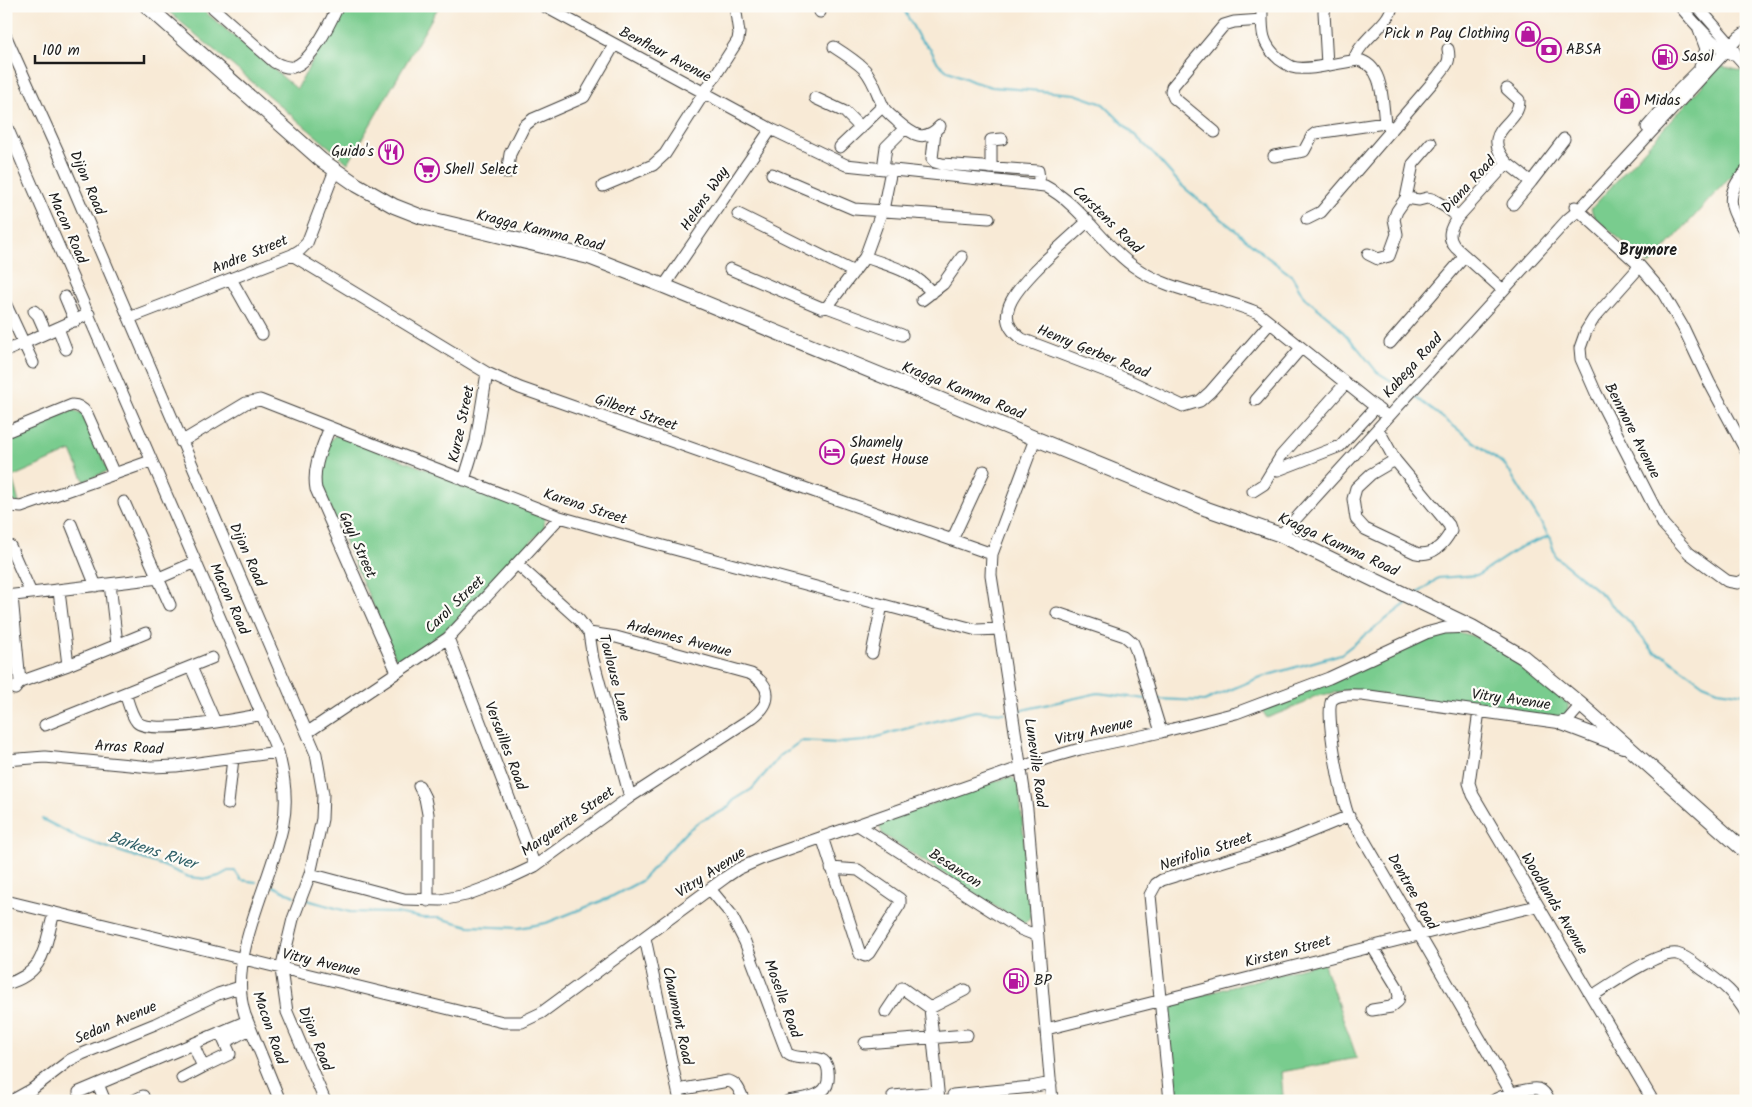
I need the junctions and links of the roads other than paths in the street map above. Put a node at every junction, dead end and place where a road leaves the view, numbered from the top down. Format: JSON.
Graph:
{"nodes":[{"id":1,"x":147,"y":6,"type":"edge"},
{"id":2,"x":211,"y":6,"type":"edge"},
{"id":3,"x":338,"y":6,"type":"edge"},
{"id":4,"x":544,"y":6,"type":"edge"},
{"id":5,"x":735,"y":6,"type":"edge"},
{"id":6,"x":1262,"y":6,"type":"edge"},
{"id":7,"x":1326,"y":6,"type":"edge"},
{"id":8,"x":1392,"y":6,"type":"edge"},
{"id":9,"x":1680,"y":6,"type":"edge"},
{"id":10,"x":1697,"y":6,"type":"edge"},
{"id":11,"x":1262,"y":20,"type":"junction"},
{"id":12,"x":1697,"y":26,"type":"junction"},
{"id":13,"x":6,"y":36,"type":"edge"},
{"id":14,"x":1733,"y":44,"type":"edge"},
{"id":15,"x":614,"y":45,"type":"junction"},
{"id":16,"x":834,"y":47,"type":"dead end"},
{"id":17,"x":1448,"y":49,"type":"dead end"},
{"id":18,"x":1354,"y":60,"type":"junction"},
{"id":19,"x":1327,"y":64,"type":"junction"},
{"id":20,"x":1746,"y":66,"type":"edge"},
{"id":21,"x":1700,"y":68,"type":"junction"},
{"id":22,"x":1507,"y":89,"type":"dead end"},
{"id":23,"x":704,"y":93,"type":"junction"},
{"id":24,"x":815,"y":98,"type":"dead end"},
{"id":25,"x":883,"y":106,"type":"junction"},
{"id":26,"x":6,"y":126,"type":"edge"},
{"id":27,"x":1388,"y":126,"type":"junction"},
{"id":28,"x":861,"y":128,"type":"junction"},
{"id":29,"x":905,"y":128,"type":"junction"},
{"id":30,"x":771,"y":130,"type":"junction"},
{"id":31,"x":1215,"y":132,"type":"dead end"},
{"id":32,"x":1002,"y":139,"type":"dead end"},
{"id":33,"x":1564,"y":139,"type":"dead end"},
{"id":34,"x":1431,"y":143,"type":"dead end"},
{"id":35,"x":840,"y":147,"type":"dead end"},
{"id":36,"x":1274,"y":156,"type":"dead end"},
{"id":37,"x":1507,"y":163,"type":"junction"},
{"id":38,"x":990,"y":168,"type":"junction"},
{"id":39,"x":887,"y":169,"type":"junction"},
{"id":40,"x":335,"y":170,"type":"junction"},
{"id":41,"x":1746,"y":171,"type":"edge"},
{"id":42,"x":507,"y":173,"type":"dead end"},
{"id":43,"x":772,"y":174,"type":"dead end"},
{"id":44,"x":1531,"y":182,"type":"junction"},
{"id":45,"x":1040,"y":185,"type":"junction"},
{"id":46,"x":604,"y":186,"type":"dead end"},
{"id":47,"x":1406,"y":198,"type":"junction"},
{"id":48,"x":1513,"y":204,"type":"dead end"},
{"id":49,"x":1577,"y":208,"type":"junction"},
{"id":50,"x":882,"y":210,"type":"junction"},
{"id":51,"x":738,"y":214,"type":"dead end"},
{"id":52,"x":1458,"y":217,"type":"junction"},
{"id":53,"x":989,"y":218,"type":"dead end"},
{"id":54,"x":1308,"y":218,"type":"dead end"},
{"id":55,"x":1088,"y":222,"type":"junction"},
{"id":56,"x":1746,"y":232,"type":"edge"},
{"id":57,"x":1368,"y":254,"type":"dead end"},
{"id":58,"x":292,"y":255,"type":"junction"},
{"id":59,"x":1465,"y":256,"type":"junction"},
{"id":60,"x":865,"y":257,"type":"junction"},
{"id":61,"x":962,"y":257,"type":"dead end"},
{"id":62,"x":1639,"y":264,"type":"junction"},
{"id":63,"x":730,"y":269,"type":"dead end"},
{"id":64,"x":854,"y":272,"type":"junction"},
{"id":65,"x":230,"y":279,"type":"junction"},
{"id":66,"x":664,"y":286,"type":"junction"},
{"id":67,"x":1503,"y":290,"type":"junction"},
{"id":68,"x":932,"y":292,"type":"junction"},
{"id":69,"x":65,"y":297,"type":"dead end"},
{"id":70,"x":922,"y":300,"type":"dead end"},
{"id":71,"x":6,"y":305,"type":"edge"},
{"id":72,"x":827,"y":307,"type":"junction"},
{"id":73,"x":34,"y":311,"type":"dead end"},
{"id":74,"x":89,"y":314,"type":"junction"},
{"id":75,"x":129,"y":318,"type":"junction"},
{"id":76,"x":75,"y":321,"type":"junction"},
{"id":77,"x":1270,"y":323,"type":"junction"},
{"id":78,"x":58,"y":328,"type":"junction"},
{"id":79,"x":46,"y":334,"type":"junction"},
{"id":80,"x":262,"y":334,"type":"dead end"},
{"id":81,"x":902,"y":335,"type":"dead end"},
{"id":82,"x":24,"y":343,"type":"junction"},
{"id":83,"x":1390,"y":343,"type":"dead end"},
{"id":84,"x":1301,"y":348,"type":"junction"},
{"id":85,"x":66,"y":349,"type":"dead end"},
{"id":86,"x":6,"y":351,"type":"edge"},
{"id":87,"x":33,"y":363,"type":"dead end"},
{"id":88,"x":487,"y":373,"type":"junction"},
{"id":89,"x":1346,"y":383,"type":"junction"},
{"id":90,"x":1256,"y":400,"type":"dead end"},
{"id":91,"x":1376,"y":407,"type":"junction"},
{"id":92,"x":1390,"y":414,"type":"junction"},
{"id":93,"x":330,"y":427,"type":"junction"},
{"id":94,"x":1378,"y":429,"type":"junction"},
{"id":95,"x":6,"y":432,"type":"edge"},
{"id":96,"x":1036,"y":438,"type":"junction"},
{"id":97,"x":181,"y":442,"type":"junction"},
{"id":98,"x":1746,"y":451,"type":"edge"},
{"id":99,"x":151,"y":460,"type":"junction"},
{"id":100,"x":1395,"y":460,"type":"junction"},
{"id":101,"x":1274,"y":467,"type":"junction"},
{"id":102,"x":984,"y":471,"type":"dead end"},
{"id":103,"x":114,"y":474,"type":"junction"},
{"id":104,"x":464,"y":480,"type":"junction"},
{"id":105,"x":1253,"y":491,"type":"dead end"},
{"id":106,"x":6,"y":500,"type":"edge"},
{"id":107,"x":124,"y":502,"type":"dead end"},
{"id":108,"x":560,"y":517,"type":"junction"},
{"id":109,"x":71,"y":524,"type":"dead end"},
{"id":110,"x":1282,"y":535,"type":"junction"},
{"id":111,"x":952,"y":540,"type":"junction"},
{"id":112,"x":10,"y":546,"type":"dead end"},
{"id":113,"x":992,"y":554,"type":"junction"},
{"id":114,"x":196,"y":562,"type":"junction"},
{"id":115,"x":517,"y":564,"type":"junction"},
{"id":116,"x":159,"y":578,"type":"junction"},
{"id":117,"x":1745,"y":580,"type":"edge"},
{"id":118,"x":110,"y":584,"type":"junction"},
{"id":119,"x":96,"y":586,"type":"junction"},
{"id":120,"x":59,"y":590,"type":"junction"},
{"id":121,"x":31,"y":593,"type":"junction"},
{"id":122,"x":9,"y":596,"type":"edge"},
{"id":123,"x":170,"y":605,"type":"dead end"},
{"id":124,"x":882,"y":605,"type":"junction"},
{"id":125,"x":1057,"y":613,"type":"dead end"},
{"id":126,"x":1472,"y":627,"type":"junction"},
{"id":127,"x":998,"y":629,"type":"junction"},
{"id":128,"x":146,"y":633,"type":"dead end"},
{"id":129,"x":589,"y":633,"type":"junction"},
{"id":130,"x":448,"y":638,"type":"junction"},
{"id":131,"x":117,"y":644,"type":"junction"},
{"id":132,"x":872,"y":653,"type":"dead end"},
{"id":133,"x":212,"y":658,"type":"dead end"},
{"id":134,"x":68,"y":665,"type":"junction"},
{"id":135,"x":191,"y":666,"type":"junction"},
{"id":136,"x":397,"y":672,"type":"junction"},
{"id":137,"x":759,"y":678,"type":"joint"},
{"id":138,"x":125,"y":693,"type":"junction"},
{"id":139,"x":1339,"y":696,"type":"joint"},
{"id":140,"x":1582,"y":705,"type":"junction"},
{"id":141,"x":1479,"y":711,"type":"junction"},
{"id":142,"x":263,"y":714,"type":"junction"},
{"id":143,"x":215,"y":722,"type":"junction"},
{"id":144,"x":1562,"y":723,"type":"junction"},
{"id":145,"x":45,"y":725,"type":"dead end"},
{"id":146,"x":308,"y":732,"type":"junction"},
{"id":147,"x":1161,"y":732,"type":"junction"},
{"id":148,"x":1631,"y":749,"type":"junction"},
{"id":149,"x":278,"y":752,"type":"junction"},
{"id":150,"x":233,"y":758,"type":"junction"},
{"id":151,"x":6,"y":760,"type":"edge"},
{"id":152,"x":1021,"y":767,"type":"junction"},
{"id":153,"x":419,"y":786,"type":"dead end"},
{"id":154,"x":630,"y":796,"type":"junction"},
{"id":155,"x":228,"y":804,"type":"dead end"},
{"id":156,"x":1349,"y":816,"type":"junction"},
{"id":157,"x":858,"y":825,"type":"junction"},
{"id":158,"x":822,"y":837,"type":"junction"},
{"id":159,"x":1746,"y":852,"type":"edge"},
{"id":160,"x":535,"y":866,"type":"junction"},
{"id":161,"x":832,"y":868,"type":"junction"},
{"id":162,"x":310,"y":874,"type":"junction"},
{"id":163,"x":710,"y":889,"type":"junction"},
{"id":164,"x":6,"y":901,"type":"edge"},
{"id":165,"x":428,"y":901,"type":"junction"},
{"id":166,"x":1537,"y":906,"type":"junction"},
{"id":167,"x":54,"y":912,"type":"junction"},
{"id":168,"x":1420,"y":934,"type":"junction"},
{"id":169,"x":1038,"y":936,"type":"junction"},
{"id":170,"x":645,"y":938,"type":"junction"},
{"id":171,"x":1372,"y":946,"type":"junction"},
{"id":172,"x":242,"y":959,"type":"junction"},
{"id":173,"x":281,"y":969,"type":"junction"},
{"id":174,"x":6,"y":984,"type":"edge"},
{"id":175,"x":240,"y":987,"type":"junction"},
{"id":176,"x":965,"y":990,"type":"dead end"},
{"id":177,"x":1592,"y":996,"type":"junction"},
{"id":178,"x":1160,"y":1001,"type":"junction"},
{"id":179,"x":930,"y":1008,"type":"junction"},
{"id":180,"x":1372,"y":1010,"type":"dead end"},
{"id":181,"x":886,"y":1012,"type":"dead end"},
{"id":182,"x":1746,"y":1013,"type":"edge"},
{"id":183,"x":248,"y":1025,"type":"junction"},
{"id":184,"x":1046,"y":1029,"type":"junction"},
{"id":185,"x":967,"y":1034,"type":"dead end"},
{"id":186,"x":222,"y":1037,"type":"junction"},
{"id":187,"x":933,"y":1037,"type":"junction"},
{"id":188,"x":865,"y":1043,"type":"dead end"},
{"id":189,"x":193,"y":1044,"type":"junction"},
{"id":190,"x":203,"y":1067,"type":"junction"},
{"id":191,"x":182,"y":1078,"type":"dead end"},
{"id":192,"x":1051,"y":1083,"type":"junction"},
{"id":193,"x":98,"y":1084,"type":"junction"},
{"id":194,"x":79,"y":1092,"type":"dead end"},
{"id":195,"x":1512,"y":1094,"type":"junction"},
{"id":196,"x":679,"y":1095,"type":"edge"},
{"id":197,"x":953,"y":1095,"type":"dead end"},
{"id":198,"x":893,"y":1096,"type":"dead end"},
{"id":199,"x":938,"y":1096,"type":"edge"},
{"id":200,"x":11,"y":1101,"type":"edge"},
{"id":201,"x":105,"y":1101,"type":"edge"},
{"id":202,"x":280,"y":1101,"type":"edge"},
{"id":203,"x":325,"y":1101,"type":"edge"},
{"id":204,"x":744,"y":1101,"type":"edge"},
{"id":205,"x":788,"y":1101,"type":"edge"},
{"id":206,"x":1052,"y":1101,"type":"edge"},
{"id":207,"x":1170,"y":1101,"type":"edge"},
{"id":208,"x":1493,"y":1101,"type":"edge"},
{"id":209,"x":1549,"y":1101,"type":"edge"},
{"id":210,"x":1653,"y":1101,"type":"edge"}],
"edges":[{"from":1,"to":40,"type":"main road","name":"Kragga Kamma Road"},
{"from":2,"to":3,"type":"street"},
{"from":4,"to":15,"type":"street","name":"Benfleur Avenue"},
{"from":5,"to":23,"type":"street"},
{"from":6,"to":11,"type":"street"},
{"from":7,"to":19,"type":"street"},
{"from":8,"to":18,"type":"street"},
{"from":9,"to":12,"type":"street"},
{"from":10,"to":14,"type":"street"},
{"from":11,"to":19,"type":"street"},
{"from":11,"to":31,"type":"street"},
{"from":12,"to":14,"type":"street"},
{"from":12,"to":21,"type":"street"},
{"from":13,"to":75,"type":"street","name":"Dijon Road"},
{"from":14,"to":20,"type":"street"},
{"from":14,"to":21,"type":"street","name":"Kabega Road"},
{"from":14,"to":49,"type":"street","name":"Kabega Road"},
{"from":15,"to":23,"type":"street","name":"Benfleur Avenue"},
{"from":15,"to":42,"type":"street"},
{"from":16,"to":25,"type":"street"},
{"from":17,"to":27,"type":"street"},
{"from":18,"to":19,"type":"street"},
{"from":18,"to":27,"type":"street"},
{"from":21,"to":49,"type":"street","name":"Kabega Road"},
{"from":22,"to":37,"type":"street"},
{"from":23,"to":30,"type":"street","name":"Benfleur Avenue"},
{"from":23,"to":46,"type":"street"},
{"from":24,"to":28,"type":"street"},
{"from":25,"to":28,"type":"street"},
{"from":25,"to":29,"type":"street"},
{"from":26,"to":74,"type":"street","name":"Macon Road"},
{"from":27,"to":36,"type":"street"},
{"from":27,"to":54,"type":"street"},
{"from":28,"to":35,"type":"street"},
{"from":29,"to":38,"type":"street"},
{"from":29,"to":39,"type":"street"},
{"from":30,"to":39,"type":"street","name":"Carstens Road"},
{"from":30,"to":66,"type":"street","name":"Helens Way"},
{"from":32,"to":38,"type":"street"},
{"from":33,"to":44,"type":"street"},
{"from":34,"to":47,"type":"street"},
{"from":37,"to":44,"type":"street","name":"Diana Road"},
{"from":37,"to":52,"type":"street","name":"Diana Road"},
{"from":38,"to":45,"type":"street"},
{"from":39,"to":45,"type":"street","name":"Carstens Road"},
{"from":39,"to":50,"type":"street"},
{"from":40,"to":58,"type":"street","name":"Andre Street"},
{"from":40,"to":66,"type":"main road","name":"Kragga Kamma Road"},
{"from":41,"to":56,"type":"street"},
{"from":43,"to":50,"type":"street"},
{"from":44,"to":48,"type":"street"},
{"from":45,"to":55,"type":"street","name":"Carstens Road"},
{"from":47,"to":52,"type":"street"},
{"from":47,"to":57,"type":"street"},
{"from":49,"to":62,"type":"street"},
{"from":49,"to":67,"type":"street","name":"Kabega Road"},
{"from":50,"to":53,"type":"street"},
{"from":50,"to":60,"type":"street"},
{"from":51,"to":64,"type":"street"},
{"from":52,"to":59,"type":"street","name":"Diana Road"},
{"from":55,"to":77,"type":"street","name":"Carstens Road"},
{"from":55,"to":77,"type":"street","name":"Henry Gerber Road"},
{"from":58,"to":65,"type":"street","name":"Andre Street"},
{"from":58,"to":88,"type":"street","name":"Gilbert Street"},
{"from":59,"to":67,"type":"street","name":"Diana Road"},
{"from":59,"to":83,"type":"street"},
{"from":60,"to":64,"type":"street"},
{"from":60,"to":68,"type":"street"},
{"from":61,"to":68,"type":"street"},
{"from":62,"to":98,"type":"street"},
{"from":62,"to":117,"type":"street","name":"Benmore Avenue"},
{"from":63,"to":72,"type":"street"},
{"from":64,"to":72,"type":"street"},
{"from":65,"to":75,"type":"street","name":"Andre Street"},
{"from":65,"to":80,"type":"street"},
{"from":66,"to":96,"type":"main road","name":"Kragga Kamma Road"},
{"from":67,"to":92,"type":"street","name":"Kabega Road"},
{"from":68,"to":70,"type":"street"},
{"from":69,"to":76,"type":"street"},
{"from":71,"to":82,"type":"street"},
{"from":72,"to":81,"type":"street"},
{"from":73,"to":79,"type":"street"},
{"from":74,"to":76,"type":"street"},
{"from":74,"to":99,"type":"street","name":"Macon Road"},
{"from":75,"to":97,"type":"street","name":"Dijon Road"},
{"from":76,"to":78,"type":"street"},
{"from":77,"to":84,"type":"street","name":"Carstens Road"},
{"from":78,"to":79,"type":"street"},
{"from":78,"to":85,"type":"street"},
{"from":79,"to":82,"type":"street"},
{"from":82,"to":86,"type":"street"},
{"from":82,"to":87,"type":"street"},
{"from":84,"to":89,"type":"street","name":"Carstens Road"},
{"from":84,"to":90,"type":"street"},
{"from":88,"to":104,"type":"street","name":"Kurze Street"},
{"from":88,"to":111,"type":"street","name":"Gilbert Street"},
{"from":89,"to":91,"type":"street","name":"Carstens Road"},
{"from":89,"to":101,"type":"street"},
{"from":91,"to":92,"type":"street","name":"Carstens Road"},
{"from":91,"to":101,"type":"street"},
{"from":92,"to":94,"type":"street","name":"Kabega Road"},
{"from":93,"to":97,"type":"street","name":"Karena Street"},
{"from":93,"to":104,"type":"street","name":"Karena Street"},
{"from":93,"to":136,"type":"street","name":"Gayl Street"},
{"from":94,"to":100,"type":"street"},
{"from":94,"to":110,"type":"street","name":"Kabega Road"},
{"from":95,"to":103,"type":"street"},
{"from":96,"to":110,"type":"main road","name":"Kragga Kamma Road"},
{"from":96,"to":113,"type":"street","name":"Luneville Road"},
{"from":97,"to":146,"type":"street","name":"Dijon Road"},
{"from":99,"to":103,"type":"street"},
{"from":99,"to":114,"type":"street","name":"Macon Road"},
{"from":100,"to":100,"type":"street"},
{"from":101,"to":105,"type":"street"},
{"from":102,"to":111,"type":"street"},
{"from":103,"to":106,"type":"street"},
{"from":104,"to":108,"type":"street","name":"Karena Street"},
{"from":107,"to":116,"type":"street"},
{"from":108,"to":115,"type":"street","name":"Carol Street"},
{"from":108,"to":124,"type":"street","name":"Karena Street"},
{"from":109,"to":119,"type":"street"},
{"from":110,"to":126,"type":"main road","name":"Kragga Kamma Road"},
{"from":111,"to":113,"type":"street","name":"Gilbert Street"},
{"from":112,"to":121,"type":"street"},
{"from":113,"to":127,"type":"street","name":"Luneville Road"},
{"from":114,"to":116,"type":"street"},
{"from":114,"to":142,"type":"street","name":"Macon Road"},
{"from":115,"to":129,"type":"street","name":"Toulouse Lane"},
{"from":115,"to":130,"type":"street","name":"Carol Street"},
{"from":116,"to":118,"type":"street"},
{"from":116,"to":123,"type":"street"},
{"from":118,"to":119,"type":"street"},
{"from":118,"to":131,"type":"street"},
{"from":119,"to":120,"type":"street"},
{"from":120,"to":121,"type":"street"},
{"from":120,"to":134,"type":"street"},
{"from":121,"to":122,"type":"street"},
{"from":122,"to":134,"type":"street"},
{"from":124,"to":127,"type":"street","name":"Karena Street"},
{"from":124,"to":132,"type":"street"},
{"from":125,"to":147,"type":"street"},
{"from":126,"to":140,"type":"main road","name":"Kragga Kamma Road"},
{"from":126,"to":147,"type":"street","name":"Vitry Avenue"},
{"from":127,"to":152,"type":"street","name":"Luneville Road"},
{"from":128,"to":131,"type":"street"},
{"from":129,"to":137,"type":"street","name":"Ardennes Avenue"},
{"from":129,"to":154,"type":"street","name":"Toulouse Lane"},
{"from":130,"to":136,"type":"street","name":"Carol Street"},
{"from":130,"to":160,"type":"street","name":"Versailles Road"},
{"from":131,"to":134,"type":"street"},
{"from":133,"to":135,"type":"street"},
{"from":135,"to":138,"type":"street"},
{"from":135,"to":143,"type":"street"},
{"from":136,"to":146,"type":"street","name":"Carol Street"},
{"from":137,"to":154,"type":"street","name":"Marguerite Street"},
{"from":138,"to":143,"type":"street"},
{"from":138,"to":145,"type":"street"},
{"from":139,"to":141,"type":"street","name":"Vitry Avenue"},
{"from":139,"to":156,"type":"street","name":"Dentree Road"},
{"from":140,"to":144,"type":"street","name":"Vitry Avenue"},
{"from":140,"to":148,"type":"main road","name":"Kragga Kamma Road"},
{"from":141,"to":144,"type":"street","name":"Vitry Avenue"},
{"from":141,"to":166,"type":"street","name":"Woodlands Avenue"},
{"from":142,"to":143,"type":"street"},
{"from":142,"to":149,"type":"street","name":"Macon Road"},
{"from":144,"to":148,"type":"main road"},
{"from":146,"to":162,"type":"street","name":"Dijon Road"},
{"from":147,"to":152,"type":"street","name":"Vitry Avenue"},
{"from":148,"to":159,"type":"main road","name":"Kragga Kamma Road"},
{"from":149,"to":150,"type":"street","name":"Arras Road"},
{"from":149,"to":172,"type":"street","name":"Macon Road"},
{"from":150,"to":151,"type":"street","name":"Arras Road"},
{"from":150,"to":155,"type":"street"},
{"from":152,"to":157,"type":"street","name":"Vitry Avenue"},
{"from":152,"to":169,"type":"street","name":"Luneville Road"},
{"from":153,"to":165,"type":"street"},
{"from":154,"to":160,"type":"street","name":"Marguerite Street"},
{"from":156,"to":168,"type":"street","name":"Dentree Road"},
{"from":156,"to":178,"type":"street","name":"Nerifolia Street"},
{"from":157,"to":158,"type":"street","name":"Vitry Avenue"},
{"from":157,"to":169,"type":"street","name":"Besancon"},
{"from":158,"to":161,"type":"street"},
{"from":158,"to":163,"type":"street","name":"Vitry Avenue"},
{"from":160,"to":165,"type":"street","name":"Marguerite Street"},
{"from":161,"to":161,"type":"street"},
{"from":162,"to":165,"type":"street","name":"Marguerite Street"},
{"from":162,"to":173,"type":"street","name":"Dijon Road"},
{"from":163,"to":170,"type":"street","name":"Vitry Avenue"},
{"from":163,"to":205,"type":"street","name":"Moselle Road"},
{"from":164,"to":167,"type":"street","name":"Vitry Avenue"},
{"from":166,"to":168,"type":"street","name":"Kirsten Street"},
{"from":166,"to":177,"type":"street","name":"Woodlands Avenue"},
{"from":167,"to":172,"type":"street","name":"Vitry Avenue"},
{"from":167,"to":174,"type":"street"},
{"from":168,"to":171,"type":"street","name":"Kirsten Street"},
{"from":168,"to":195,"type":"street","name":"Dentree Road"},
{"from":169,"to":184,"type":"street","name":"Luneville Road"},
{"from":170,"to":173,"type":"street","name":"Vitry Avenue"},
{"from":170,"to":196,"type":"street","name":"Chaumont Road"},
{"from":171,"to":178,"type":"street","name":"Kirsten Street"},
{"from":171,"to":180,"type":"street"},
{"from":172,"to":173,"type":"street","name":"Vitry Avenue"},
{"from":172,"to":175,"type":"street","name":"Macon Road"},
{"from":173,"to":203,"type":"street","name":"Dijon Road"},
{"from":175,"to":183,"type":"street","name":"Macon Road"},
{"from":175,"to":200,"type":"street","name":"Sedan Avenue"},
{"from":176,"to":179,"type":"street"},
{"from":177,"to":182,"type":"street"},
{"from":177,"to":210,"type":"street","name":"Woodlands Avenue"},
{"from":178,"to":184,"type":"street","name":"Kirsten Street"},
{"from":178,"to":207,"type":"street","name":"Nerifolia Street"},
{"from":179,"to":181,"type":"street"},
{"from":179,"to":187,"type":"street"},
{"from":183,"to":186,"type":"street"},
{"from":183,"to":202,"type":"street","name":"Macon Road"},
{"from":184,"to":192,"type":"street","name":"Luneville Road"},
{"from":185,"to":187,"type":"street"},
{"from":186,"to":189,"type":"street"},
{"from":186,"to":190,"type":"street"},
{"from":187,"to":188,"type":"street"},
{"from":187,"to":199,"type":"street"},
{"from":189,"to":190,"type":"street"},
{"from":189,"to":193,"type":"street"},
{"from":190,"to":191,"type":"street"},
{"from":192,"to":197,"type":"street"},
{"from":192,"to":206,"type":"street","name":"Luneville Road"},
{"from":193,"to":194,"type":"street"},
{"from":193,"to":201,"type":"street"},
{"from":195,"to":208,"type":"street"},
{"from":195,"to":209,"type":"street"},
{"from":196,"to":204,"type":"street"},
{"from":198,"to":199,"type":"street"}]}
